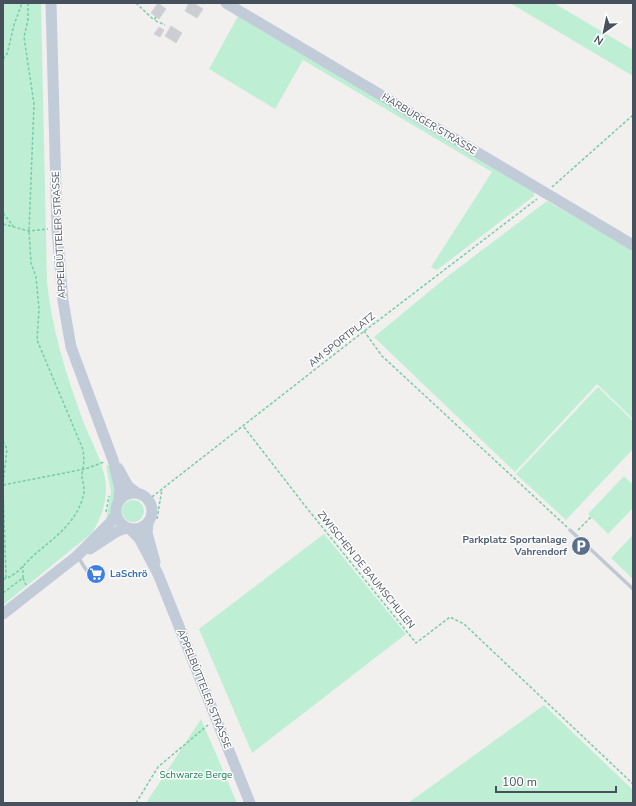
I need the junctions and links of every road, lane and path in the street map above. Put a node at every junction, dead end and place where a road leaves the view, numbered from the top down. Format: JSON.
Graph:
{"nodes":[{"id":1,"x":22,"y":3,"type":"edge"},
{"id":2,"x":28,"y":3,"type":"edge"},
{"id":3,"x":51,"y":3,"type":"edge"},
{"id":4,"x":136,"y":3,"type":"edge"},
{"id":5,"x":226,"y":3,"type":"edge"},
{"id":6,"x":156,"y":17,"type":"dead end"},
{"id":7,"x":154,"y":20,"type":"junction"},
{"id":8,"x":164,"y":25,"type":"dead end"},
{"id":9,"x":3,"y":59,"type":"edge"},
{"id":10,"x":633,"y":115,"type":"edge"},
{"id":11,"x":548,"y":190,"type":"junction"},
{"id":12,"x":3,"y":213,"type":"edge"},
{"id":13,"x":3,"y":224,"type":"edge"},
{"id":14,"x":14,"y":227,"type":"junction"},
{"id":15,"x":57,"y":229,"type":"junction"},
{"id":16,"x":29,"y":230,"type":"junction"},
{"id":17,"x":633,"y":244,"type":"edge"},
{"id":18,"x":364,"y":332,"type":"junction"},
{"id":19,"x":244,"y":427,"type":"junction"},
{"id":20,"x":3,"y":442,"type":"edge"},
{"id":21,"x":108,"y":461,"type":"junction"},
{"id":22,"x":85,"y":469,"type":"junction"},
{"id":23,"x":3,"y":485,"type":"edge"},
{"id":24,"x":162,"y":489,"type":"junction"},
{"id":25,"x":137,"y":493,"type":"junction"},
{"id":26,"x":120,"y":500,"type":"junction"},
{"id":27,"x":148,"y":500,"type":"junction"},
{"id":28,"x":116,"y":514,"type":"junction"},
{"id":29,"x":591,"y":518,"type":"dead end"},
{"id":30,"x":152,"y":524,"type":"junction"},
{"id":31,"x":128,"y":528,"type":"junction"},
{"id":32,"x":570,"y":530,"type":"joint"},
{"id":33,"x":575,"y":534,"type":"junction"},
{"id":34,"x":77,"y":556,"type":"junction"},
{"id":35,"x":24,"y":566,"type":"junction"},
{"id":36,"x":158,"y":574,"type":"junction"},
{"id":37,"x":6,"y":578,"type":"junction"},
{"id":38,"x":23,"y":578,"type":"junction"},
{"id":39,"x":3,"y":579,"type":"edge"},
{"id":40,"x":92,"y":579,"type":"dead end"},
{"id":41,"x":633,"y":589,"type":"edge"},
{"id":42,"x":3,"y":593,"type":"edge"},
{"id":43,"x":29,"y":593,"type":"junction"},
{"id":44,"x":3,"y":614,"type":"edge"},
{"id":45,"x":215,"y":718,"type":"junction"},
{"id":46,"x":633,"y":784,"type":"edge"},
{"id":47,"x":136,"y":803,"type":"edge"},
{"id":48,"x":250,"y":803,"type":"edge"}],
"edges":[{"from":1,"to":9,"type":"path"},
{"from":2,"to":16,"type":"path"},
{"from":3,"to":15,"type":"main road","name":"APPELBÜTTELER STRASSE"},
{"from":4,"to":7,"type":"path"},
{"from":5,"to":11,"type":"main road","name":"HARBURGER STRASSE"},
{"from":6,"to":7,"type":"path"},
{"from":7,"to":8,"type":"path"},
{"from":10,"to":11,"type":"path","name":"AM SPORTPLATZ"},
{"from":11,"to":17,"type":"main road","name":"HARBURGER STRASSE"},
{"from":11,"to":18,"type":"path","name":"AM SPORTPLATZ"},
{"from":12,"to":14,"type":"path"},
{"from":13,"to":14,"type":"path"},
{"from":14,"to":16,"type":"path"},
{"from":15,"to":16,"type":"path"},
{"from":15,"to":21,"type":"main road","name":"APPELBÜTTELER STRASSE"},
{"from":16,"to":22,"type":"path"},
{"from":18,"to":19,"type":"path","name":"AM SPORTPLATZ"},
{"from":18,"to":32,"type":"path"},
{"from":19,"to":24,"type":"path","name":"AM SPORTPLATZ"},
{"from":19,"to":46,"type":"path","name":"ZWISCHEN DE BAUMSCHULEN"},
{"from":20,"to":23,"type":"path"},
{"from":21,"to":22,"type":"path"},
{"from":21,"to":25,"type":"main road","name":"APPELBÜTTELER STRASSE"},
{"from":21,"to":26,"type":"main road","name":"APPELBÜTTELER STRASSE"},
{"from":22,"to":23,"type":"path"},
{"from":22,"to":35,"type":"path"},
{"from":23,"to":37,"type":"path"},
{"from":24,"to":27,"type":"path","name":"AM SPORTPLATZ"},
{"from":24,"to":30,"type":"path"},
{"from":25,"to":26,"type":"main road"},
{"from":25,"to":27,"type":"main road"},
{"from":26,"to":28,"type":"main road"},
{"from":27,"to":30,"type":"main road"},
{"from":28,"to":31,"type":"main road"},
{"from":28,"to":34,"type":"main road"},
{"from":29,"to":33,"type":"path"},
{"from":30,"to":31,"type":"main road"},
{"from":30,"to":36,"type":"main road","name":"APPELBÜTTELER STRASSE"},
{"from":31,"to":34,"type":"main road"},
{"from":31,"to":36,"type":"main road","name":"APPELBÜTTELER STRASSE"},
{"from":32,"to":33,"type":"lane"},
{"from":33,"to":41,"type":"lane"},
{"from":34,"to":40,"type":"lane"},
{"from":34,"to":43,"type":"main road"},
{"from":35,"to":37,"type":"path"},
{"from":35,"to":38,"type":"path"},
{"from":36,"to":45,"type":"main road","name":"APPELBÜTTELER STRASSE"},
{"from":37,"to":39,"type":"path"},
{"from":38,"to":42,"type":"path"},
{"from":38,"to":43,"type":"path"},
{"from":43,"to":44,"type":"main road"},
{"from":45,"to":47,"type":"path"},
{"from":45,"to":48,"type":"main road","name":"APPELBÜTTELER STRASSE"}]}
